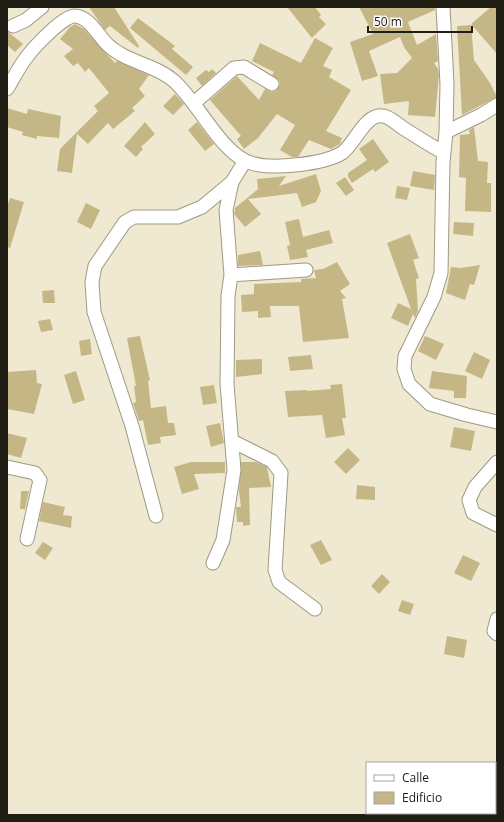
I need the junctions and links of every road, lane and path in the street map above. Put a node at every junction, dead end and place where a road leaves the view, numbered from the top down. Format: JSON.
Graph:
{"nodes":[{"id":1,"x":42,"y":7,"type":"edge"},
{"id":2,"x":443,"y":7,"type":"edge"},
{"id":3,"x":13,"y":26,"type":"dead end"},
{"id":4,"x":272,"y":84,"type":"dead end"},
{"id":5,"x":7,"y":89,"type":"edge"},
{"id":6,"x":194,"y":103,"type":"junction"},
{"id":7,"x":497,"y":105,"type":"edge"},
{"id":8,"x":446,"y":132,"type":"junction"},
{"id":9,"x":444,"y":153,"type":"junction"},
{"id":10,"x":245,"y":161,"type":"junction"},
{"id":11,"x":232,"y":182,"type":"junction"},
{"id":12,"x":306,"y":270,"type":"dead end"},
{"id":13,"x":231,"y":275,"type":"junction"},
{"id":14,"x":497,"y":422,"type":"edge"},
{"id":15,"x":232,"y":441,"type":"junction"},
{"id":16,"x":497,"y":462,"type":"edge"},
{"id":17,"x":7,"y":467,"type":"edge"},
{"id":18,"x":156,"y":516,"type":"dead end"},
{"id":19,"x":497,"y":525,"type":"edge"},
{"id":20,"x":27,"y":539,"type":"dead end"},
{"id":21,"x":213,"y":563,"type":"dead end"},
{"id":22,"x":315,"y":609,"type":"dead end"},
{"id":23,"x":497,"y":619,"type":"edge"},
{"id":24,"x":497,"y":634,"type":"edge"}],
"edges":[{"from":1,"to":3,"type":"street"},
{"from":2,"to":8,"type":"street"},
{"from":4,"to":6,"type":"street"},
{"from":5,"to":6,"type":"street"},
{"from":6,"to":10,"type":"street"},
{"from":7,"to":8,"type":"street"},
{"from":8,"to":9,"type":"street"},
{"from":9,"to":10,"type":"street"},
{"from":9,"to":14,"type":"street"},
{"from":10,"to":11,"type":"street"},
{"from":11,"to":13,"type":"street"},
{"from":11,"to":18,"type":"street"},
{"from":12,"to":13,"type":"street"},
{"from":13,"to":15,"type":"street"},
{"from":15,"to":21,"type":"street"},
{"from":15,"to":22,"type":"street"},
{"from":16,"to":19,"type":"street"},
{"from":17,"to":20,"type":"street"},
{"from":23,"to":24,"type":"street"}]}
